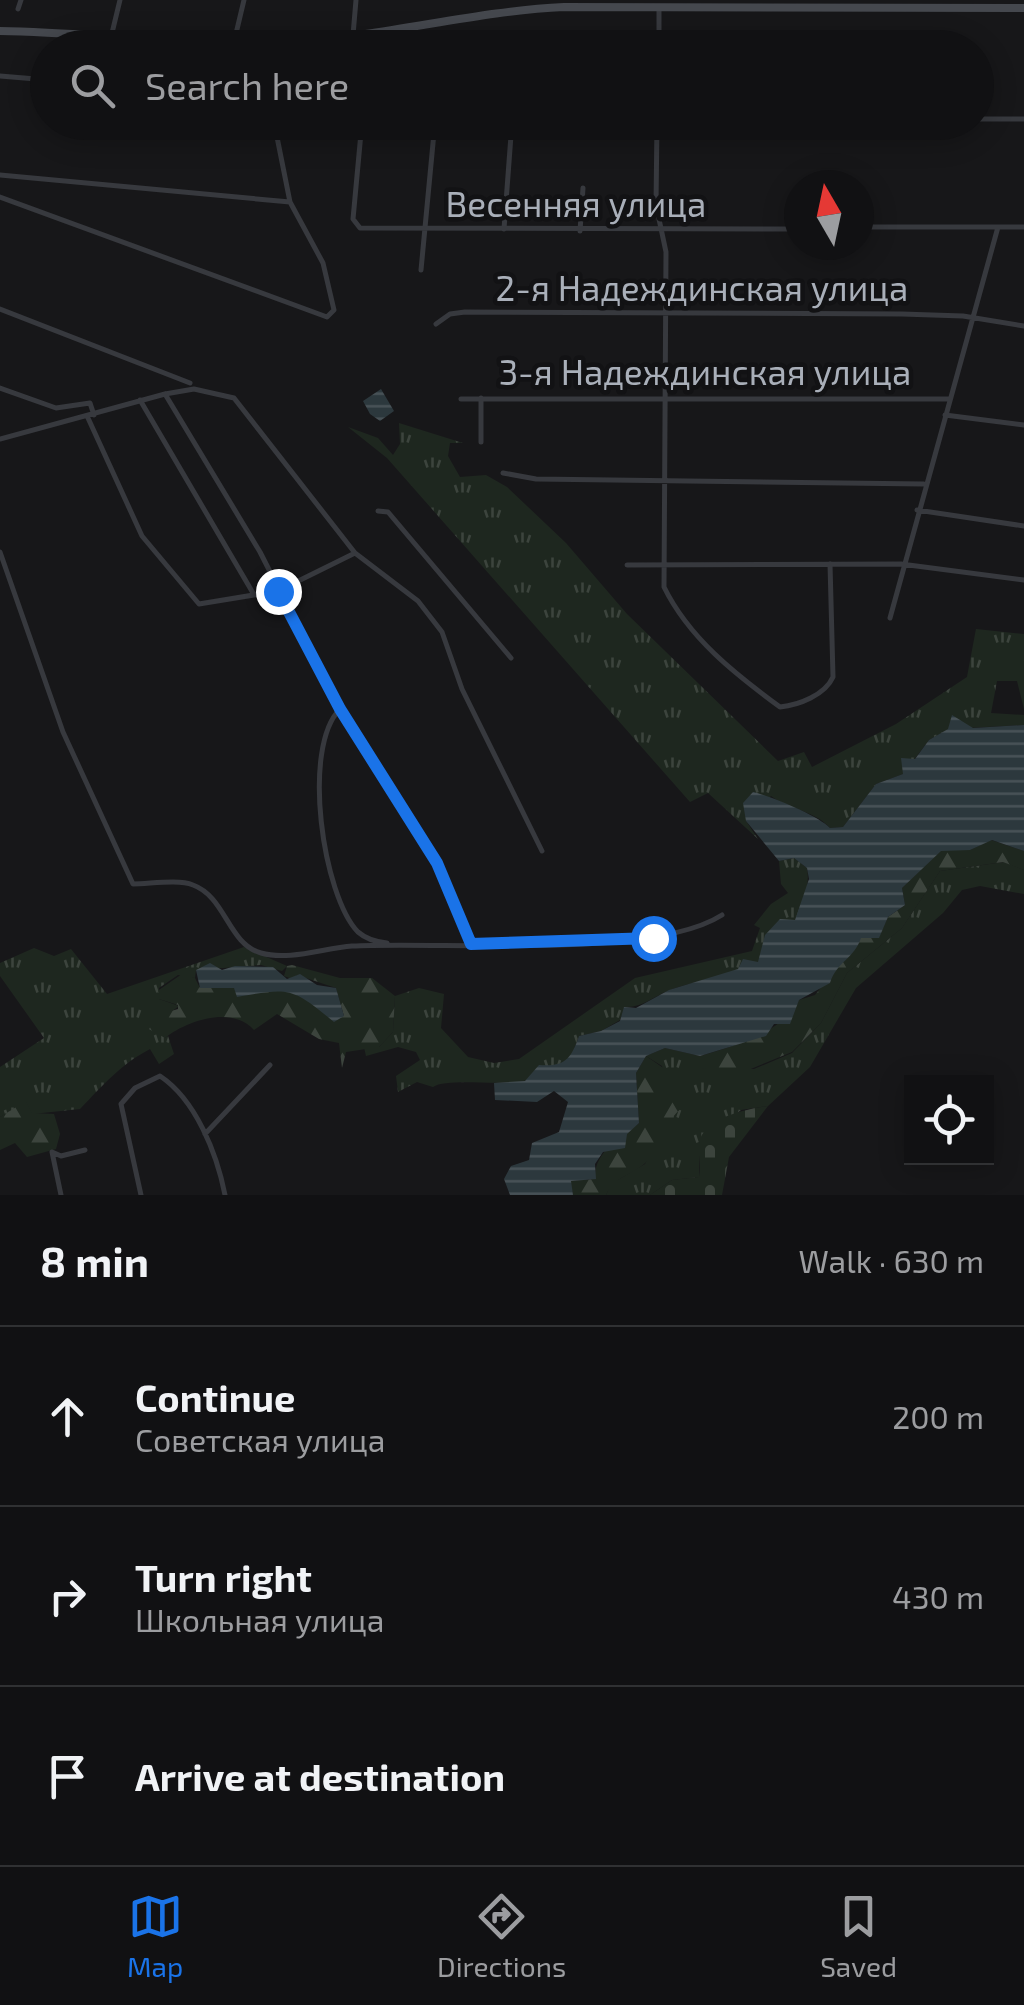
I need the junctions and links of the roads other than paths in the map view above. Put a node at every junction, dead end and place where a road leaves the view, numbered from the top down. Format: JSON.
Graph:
{"nodes":[{"id":1,"x":21,"y":0,"type":"edge"},
{"id":2,"x":120,"y":0,"type":"edge"},
{"id":3,"x":244,"y":0,"type":"edge"},
{"id":4,"x":356,"y":0,"type":"edge"},
{"id":5,"x":564,"y":3,"type":"edge"},
{"id":6,"x":732,"y":4,"type":"edge"},
{"id":7,"x":659,"y":7,"type":"junction"},
{"id":8,"x":1024,"y":8,"type":"edge"},
{"id":9,"x":18,"y":9,"type":"dead end"},
{"id":10,"x":113,"y":30,"type":"edge"},
{"id":11,"x":237,"y":30,"type":"edge"},
{"id":12,"x":353,"y":30,"type":"edge"},
{"id":13,"x":385,"y":30,"type":"edge"},
{"id":14,"x":659,"y":30,"type":"edge"},
{"id":15,"x":0,"y":31,"type":"edge"},
{"id":16,"x":30,"y":32,"type":"edge"},
{"id":17,"x":0,"y":76,"type":"edge"},
{"id":18,"x":30,"y":78,"type":"edge"},
{"id":19,"x":994,"y":118,"type":"edge"},
{"id":20,"x":1024,"y":119,"type":"edge"},
{"id":21,"x":278,"y":140,"type":"edge"},
{"id":22,"x":361,"y":140,"type":"edge"},
{"id":23,"x":433,"y":140,"type":"edge"},
{"id":24,"x":511,"y":140,"type":"edge"},
{"id":25,"x":657,"y":140,"type":"edge"},
{"id":26,"x":0,"y":175,"type":"edge"},
{"id":27,"x":584,"y":188,"type":"dead end"},
{"id":28,"x":0,"y":197,"type":"edge"},
{"id":29,"x":290,"y":202,"type":"junction"},
{"id":30,"x":874,"y":227,"type":"edge"},
{"id":31,"x":998,"y":227,"type":"junction"},
{"id":32,"x":1024,"y":227,"type":"edge"},
{"id":33,"x":784,"y":228,"type":"edge"},
{"id":34,"x":424,"y":229,"type":"junction"},
{"id":35,"x":504,"y":230,"type":"junction"},
{"id":36,"x":580,"y":230,"type":"junction"},
{"id":37,"x":661,"y":230,"type":"junction"},
{"id":38,"x":421,"y":270,"type":"dead end"},
{"id":39,"x":0,"y":310,"type":"edge"},
{"id":40,"x":664,"y":314,"type":"junction"},
{"id":41,"x":971,"y":320,"type":"junction"},
{"id":42,"x":436,"y":324,"type":"dead end"},
{"id":43,"x":1024,"y":326,"type":"edge"},
{"id":44,"x":190,"y":383,"type":"dead end"},
{"id":45,"x":0,"y":388,"type":"edge"},
{"id":46,"x":164,"y":394,"type":"junction"},
{"id":47,"x":664,"y":396,"type":"junction"},
{"id":48,"x":482,"y":398,"type":"junction"},
{"id":49,"x":461,"y":399,"type":"dead end"},
{"id":50,"x":948,"y":399,"type":"junction"},
{"id":51,"x":140,"y":400,"type":"junction"},
{"id":52,"x":945,"y":414,"type":"junction"},
{"id":53,"x":91,"y":416,"type":"junction"},
{"id":54,"x":1024,"y":425,"type":"edge"},
{"id":55,"x":0,"y":438,"type":"edge"},
{"id":56,"x":480,"y":442,"type":"dead end"},
{"id":57,"x":503,"y":473,"type":"dead end"},
{"id":58,"x":661,"y":480,"type":"junction"},
{"id":59,"x":924,"y":484,"type":"junction"},
{"id":60,"x":917,"y":510,"type":"junction"},
{"id":61,"x":378,"y":511,"type":"dead end"},
{"id":62,"x":1024,"y":526,"type":"edge"},
{"id":63,"x":0,"y":552,"type":"edge"},
{"id":64,"x":355,"y":554,"type":"junction"},
{"id":65,"x":661,"y":563,"type":"junction"},
{"id":66,"x":830,"y":564,"type":"junction"},
{"id":67,"x":902,"y":564,"type":"junction"},
{"id":68,"x":627,"y":565,"type":"dead end"},
{"id":69,"x":1024,"y":580,"type":"edge"},
{"id":70,"x":278,"y":591,"type":"junction"},
{"id":71,"x":253,"y":593,"type":"junction"},
{"id":72,"x":890,"y":618,"type":"dead end"},
{"id":73,"x":512,"y":658,"type":"dead end"},
{"id":74,"x":340,"y":709,"type":"junction"},
{"id":75,"x":542,"y":851,"type":"dead end"},
{"id":76,"x":722,"y":915,"type":"dead end"},
{"id":77,"x":471,"y":944,"type":"junction"},
{"id":78,"x":412,"y":946,"type":"junction"},
{"id":79,"x":270,"y":1065,"type":"dead end"},
{"id":80,"x":205,"y":1134,"type":"junction"},
{"id":81,"x":85,"y":1150,"type":"dead end"},
{"id":82,"x":61,"y":1195,"type":"edge"},
{"id":83,"x":142,"y":1195,"type":"edge"},
{"id":84,"x":226,"y":1195,"type":"edge"}],
"edges":[{"from":1,"to":9,"type":"street"},
{"from":2,"to":10,"type":"street"},
{"from":3,"to":11,"type":"street"},
{"from":4,"to":12,"type":"street"},
{"from":5,"to":7,"type":"street"},
{"from":5,"to":13,"type":"street"},
{"from":6,"to":7,"type":"street"},
{"from":6,"to":8,"type":"street"},
{"from":7,"to":14,"type":"street"},
{"from":15,"to":16,"type":"street"},
{"from":17,"to":18,"type":"street"},
{"from":19,"to":20,"type":"street"},
{"from":21,"to":29,"type":"street"},
{"from":22,"to":34,"type":"street","name":"Весенняя улица"},
{"from":23,"to":34,"type":"street"},
{"from":24,"to":35,"type":"street"},
{"from":25,"to":37,"type":"street"},
{"from":26,"to":29,"type":"street"},
{"from":27,"to":36,"type":"street"},
{"from":28,"to":29,"type":"street"},
{"from":30,"to":31,"type":"street"},
{"from":31,"to":32,"type":"street"},
{"from":31,"to":41,"type":"street"},
{"from":33,"to":37,"type":"street","name":"Весенняя улица"},
{"from":34,"to":35,"type":"street","name":"Весенняя улица"},
{"from":34,"to":38,"type":"street"},
{"from":35,"to":36,"type":"street","name":"Весенняя улица"},
{"from":36,"to":37,"type":"street","name":"Весенняя улица"},
{"from":37,"to":40,"type":"street"},
{"from":39,"to":44,"type":"street"},
{"from":40,"to":41,"type":"street","name":"2-я Надеждинская улица"},
{"from":40,"to":42,"type":"street","name":"2-я Надеждинская улица"},
{"from":40,"to":47,"type":"street"},
{"from":41,"to":43,"type":"street","name":"2-я Надеждинская улица"},
{"from":41,"to":50,"type":"street"},
{"from":45,"to":53,"type":"street"},
{"from":46,"to":51,"type":"street"},
{"from":46,"to":64,"type":"street"},
{"from":46,"to":70,"type":"street"},
{"from":47,"to":48,"type":"street","name":"3-я Надеждинская улица"},
{"from":47,"to":50,"type":"street","name":"3-я Надеждинская улица"},
{"from":47,"to":58,"type":"street"},
{"from":48,"to":49,"type":"street","name":"3-я Надеждинская улица"},
{"from":48,"to":56,"type":"street"},
{"from":50,"to":52,"type":"street"},
{"from":51,"to":53,"type":"street"},
{"from":51,"to":71,"type":"street"},
{"from":52,"to":54,"type":"street"},
{"from":52,"to":59,"type":"street"},
{"from":53,"to":55,"type":"street"},
{"from":53,"to":71,"type":"street"},
{"from":57,"to":58,"type":"street"},
{"from":58,"to":59,"type":"street"},
{"from":58,"to":65,"type":"street"},
{"from":59,"to":60,"type":"street"},
{"from":60,"to":62,"type":"street"},
{"from":60,"to":67,"type":"street"},
{"from":61,"to":73,"type":"street"},
{"from":63,"to":78,"type":"street"},
{"from":64,"to":70,"type":"street"},
{"from":64,"to":75,"type":"street"},
{"from":65,"to":66,"type":"street"},
{"from":65,"to":66,"type":"street"},
{"from":65,"to":68,"type":"street"},
{"from":66,"to":67,"type":"street"},
{"from":67,"to":69,"type":"street"},
{"from":67,"to":72,"type":"street"},
{"from":70,"to":71,"type":"street"},
{"from":70,"to":74,"type":"street"},
{"from":74,"to":77,"type":"street"},
{"from":74,"to":78,"type":"street"},
{"from":76,"to":77,"type":"street"},
{"from":77,"to":78,"type":"street"},
{"from":79,"to":80,"type":"street"},
{"from":80,"to":83,"type":"street"},
{"from":80,"to":84,"type":"street"},
{"from":81,"to":82,"type":"street"}]}
